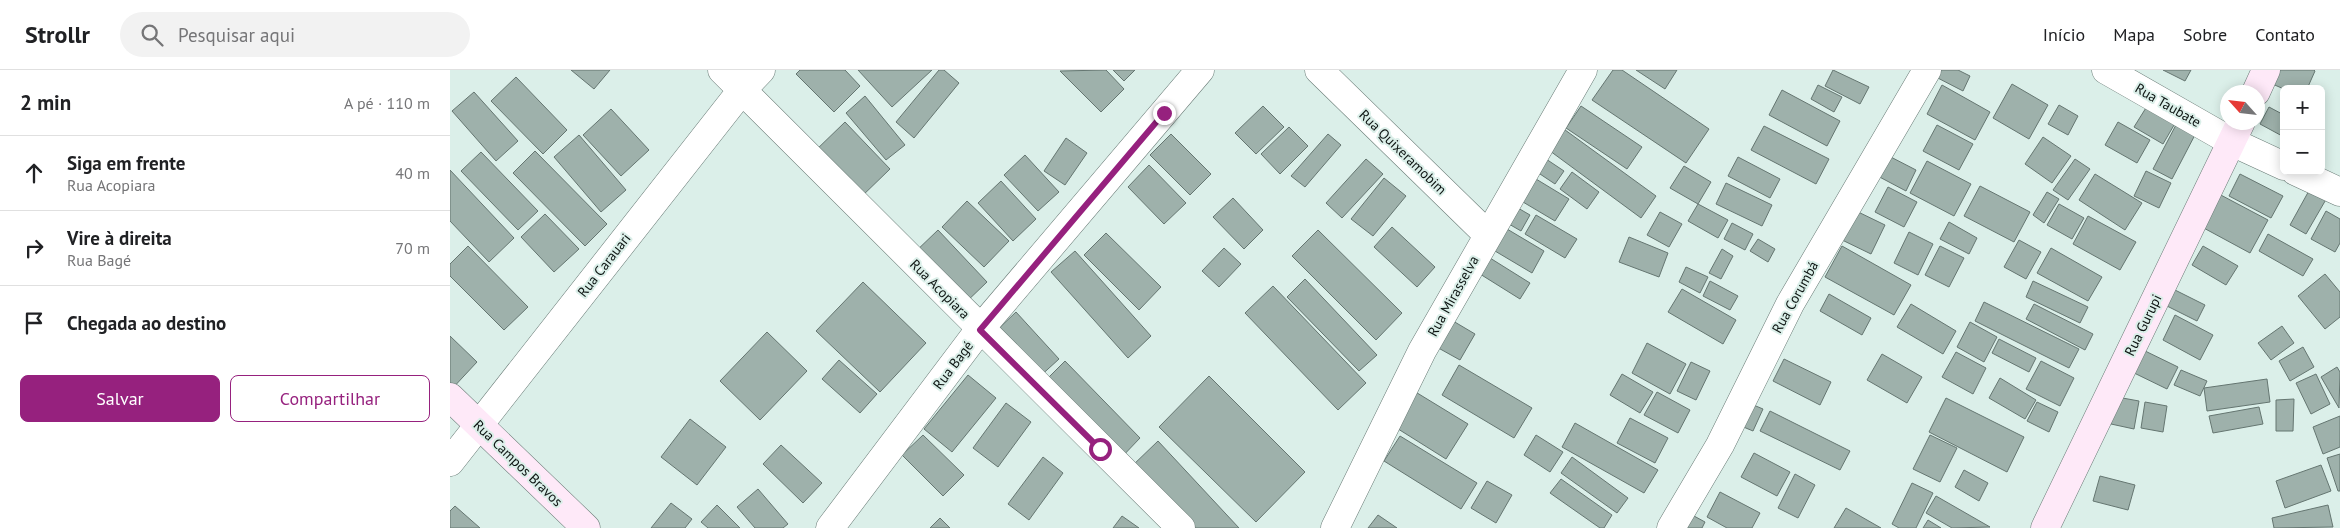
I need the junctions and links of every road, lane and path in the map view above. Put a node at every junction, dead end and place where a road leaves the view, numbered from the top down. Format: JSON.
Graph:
{"nodes":[{"id":1,"x":722,"y":70,"type":"edge"},
{"id":2,"x":761,"y":70,"type":"edge"},
{"id":3,"x":1200,"y":70,"type":"edge"},
{"id":4,"x":1318,"y":70,"type":"edge"},
{"id":5,"x":1583,"y":70,"type":"edge"},
{"id":6,"x":1927,"y":70,"type":"edge"},
{"id":7,"x":2106,"y":70,"type":"edge"},
{"id":8,"x":2266,"y":70,"type":"edge"},
{"id":9,"x":2259,"y":85,"type":"edge"},
{"id":10,"x":742,"y":90,"type":"junction"},
{"id":11,"x":2237,"y":132,"type":"edge"},
{"id":12,"x":2280,"y":163,"type":"edge"},
{"id":13,"x":2304,"y":175,"type":"edge"},
{"id":14,"x":2340,"y":192,"type":"edge"},
{"id":15,"x":1488,"y":234,"type":"junction"},
{"id":16,"x":980,"y":330,"type":"junction"},
{"id":17,"x":450,"y":397,"type":"edge"},
{"id":18,"x":478,"y":424,"type":"junction"},
{"id":19,"x":450,"y":462,"type":"edge"},
{"id":20,"x":586,"y":528,"type":"edge"},
{"id":21,"x":830,"y":528,"type":"edge"},
{"id":22,"x":1181,"y":528,"type":"edge"},
{"id":23,"x":1335,"y":528,"type":"edge"},
{"id":24,"x":1671,"y":528,"type":"edge"},
{"id":25,"x":2045,"y":528,"type":"edge"}],
"edges":[{"from":1,"to":10,"type":"street","name":"Rua Acopiara"},
{"from":2,"to":10,"type":"street","name":"Rua Carauari"},
{"from":3,"to":16,"type":"street","name":"Rua Bagé"},
{"from":4,"to":15,"type":"street","name":"Rua Quixeramobim"},
{"from":5,"to":15,"type":"street","name":"Rua Mirasselva"},
{"from":6,"to":24,"type":"street","name":"Rua Corumbá"},
{"from":7,"to":11,"type":"street","name":"Rua Taubate"},
{"from":8,"to":9,"type":"street"},
{"from":10,"to":16,"type":"street","name":"Rua Acopiara"},
{"from":10,"to":18,"type":"street","name":"Rua Carauari"},
{"from":11,"to":12,"type":"street","name":"Rua Taubate"},
{"from":11,"to":25,"type":"street","name":"Rua Gurupi"},
{"from":13,"to":14,"type":"street"},
{"from":15,"to":23,"type":"street","name":"Rua Mirasselva"},
{"from":16,"to":21,"type":"street","name":"Rua Bagé"},
{"from":16,"to":22,"type":"street","name":"Rua Acopiara"},
{"from":17,"to":18,"type":"street","name":"Rua Campos Bravos"},
{"from":18,"to":19,"type":"street","name":"Rua Carauari"},
{"from":18,"to":20,"type":"street","name":"Rua Campos Bravos"}]}
